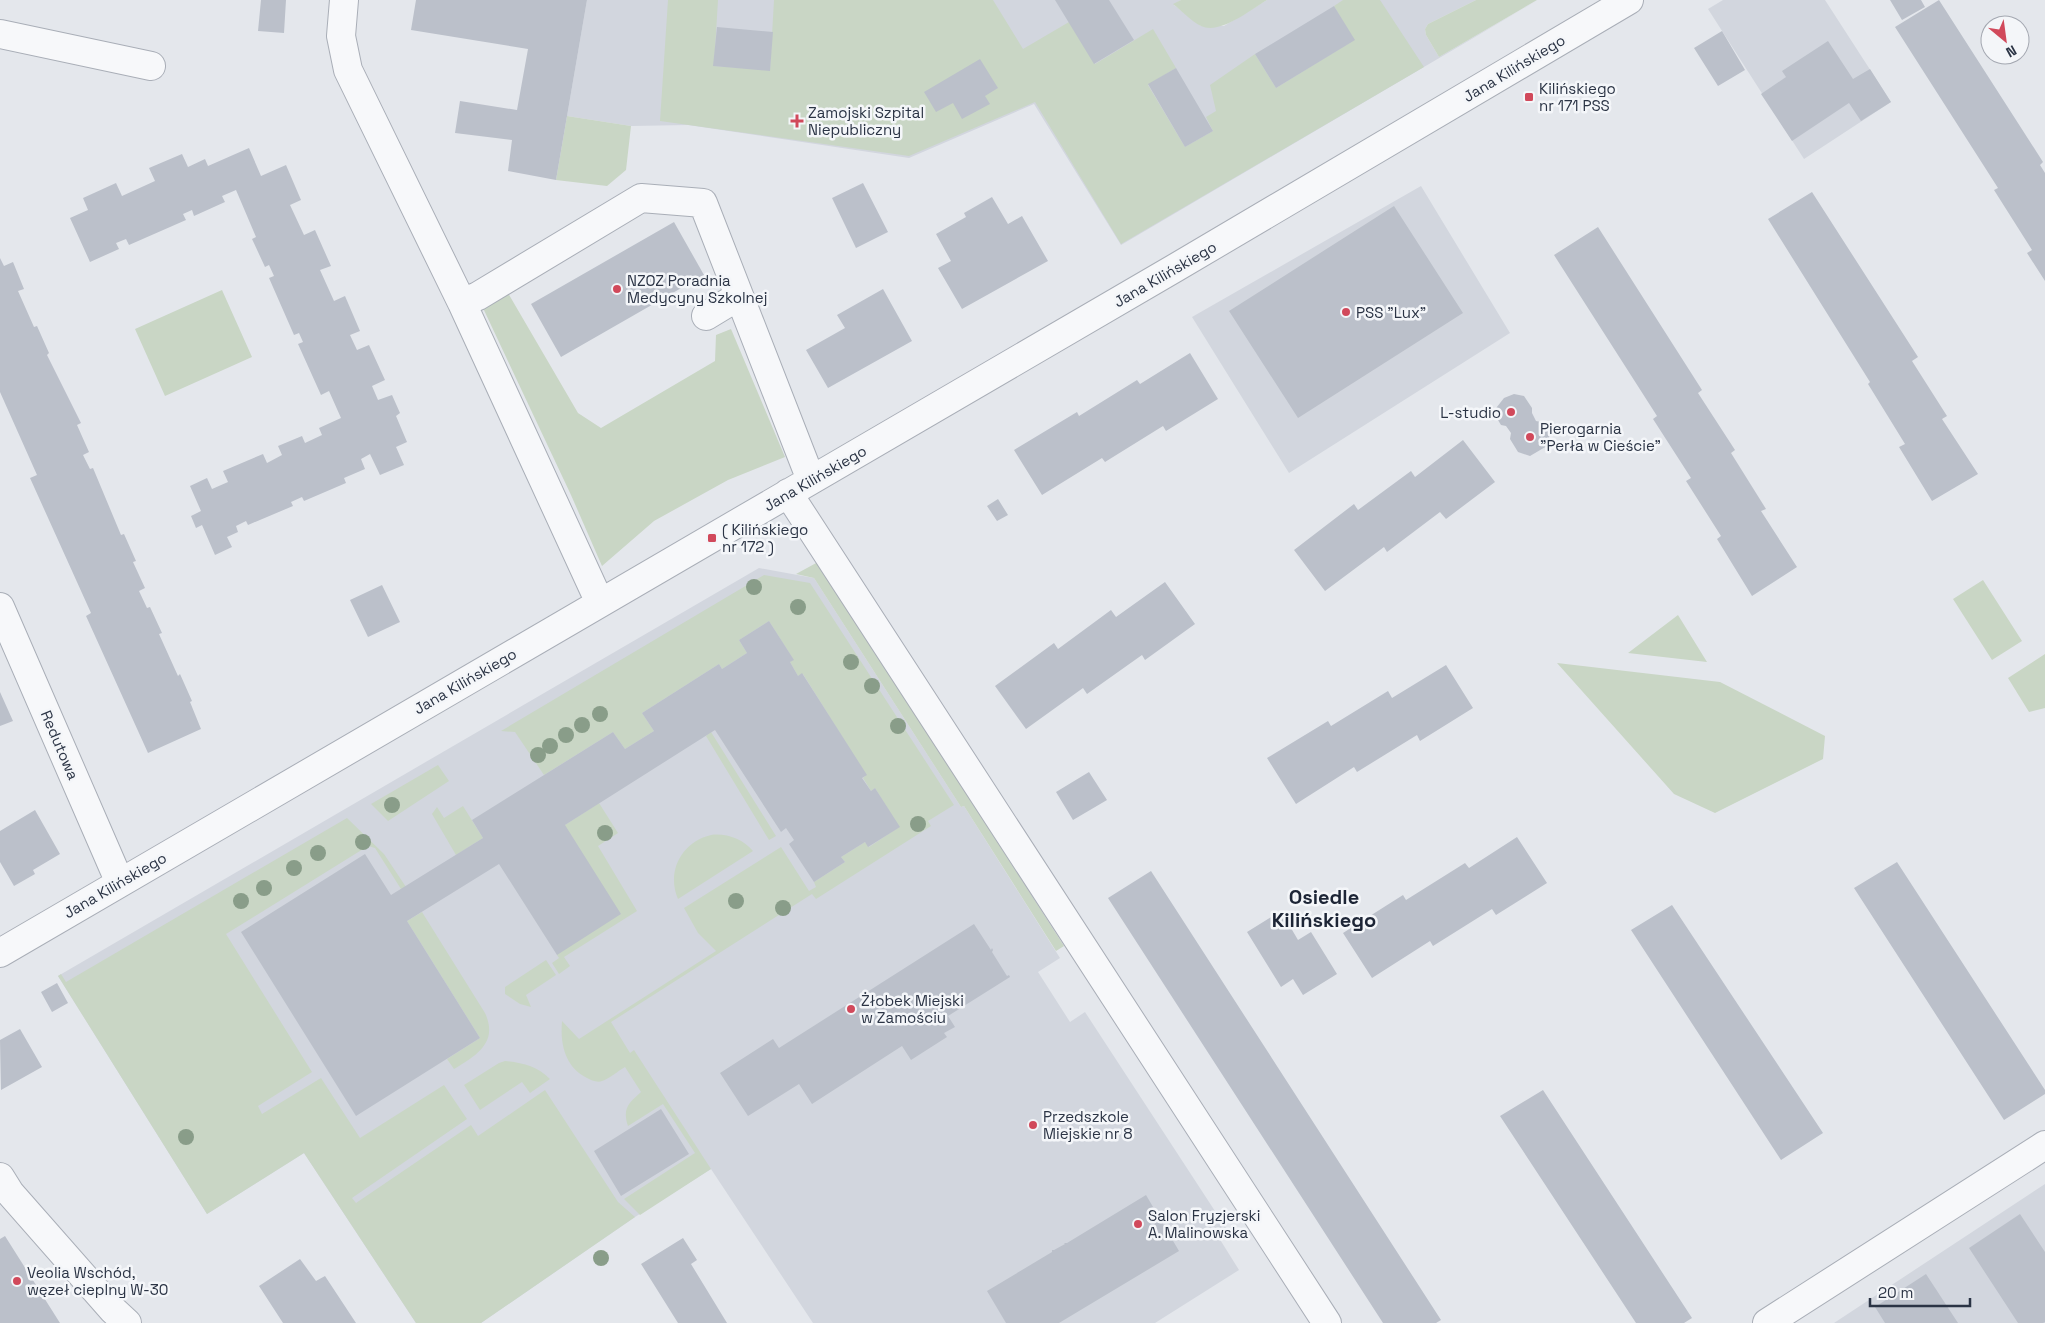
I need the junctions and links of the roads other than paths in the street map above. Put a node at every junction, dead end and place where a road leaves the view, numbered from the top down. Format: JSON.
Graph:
{"nodes":[{"id":1,"x":344,"y":0,"type":"edge"},
{"id":2,"x":1629,"y":0,"type":"edge"},
{"id":3,"x":0,"y":34,"type":"edge"},
{"id":4,"x":151,"y":66,"type":"dead end"},
{"id":5,"x":740,"y":296,"type":"junction"},
{"id":6,"x":462,"y":303,"type":"junction"},
{"id":7,"x":706,"y":316,"type":"dead end"},
{"id":8,"x":811,"y":480,"type":"junction"},
{"id":9,"x":788,"y":493,"type":"junction"},
{"id":10,"x":600,"y":603,"type":"junction"},
{"id":11,"x":0,"y":607,"type":"edge"},
{"id":12,"x":120,"y":883,"type":"junction"},
{"id":13,"x":0,"y":953,"type":"edge"},
{"id":14,"x":2045,"y":1145,"type":"edge"},
{"id":15,"x":0,"y":1177,"type":"edge"},
{"id":16,"x":126,"y":1323,"type":"edge"},
{"id":17,"x":1327,"y":1323,"type":"edge"},
{"id":18,"x":1767,"y":1323,"type":"edge"}],
"edges":[{"from":1,"to":6,"type":"street"},
{"from":2,"to":8,"type":"street","name":"Jana Kilińskiego"},
{"from":3,"to":4,"type":"street"},
{"from":5,"to":6,"type":"street"},
{"from":5,"to":7,"type":"street"},
{"from":5,"to":8,"type":"street"},
{"from":6,"to":10,"type":"street"},
{"from":8,"to":9,"type":"street","name":"Jana Kilińskiego"},
{"from":9,"to":10,"type":"street","name":"Jana Kilińskiego"},
{"from":9,"to":17,"type":"street"},
{"from":10,"to":12,"type":"street","name":"Jana Kilińskiego"},
{"from":11,"to":12,"type":"street","name":"Redutowa"},
{"from":12,"to":13,"type":"street","name":"Jana Kilińskiego"},
{"from":14,"to":18,"type":"street"},
{"from":15,"to":16,"type":"street"}]}
